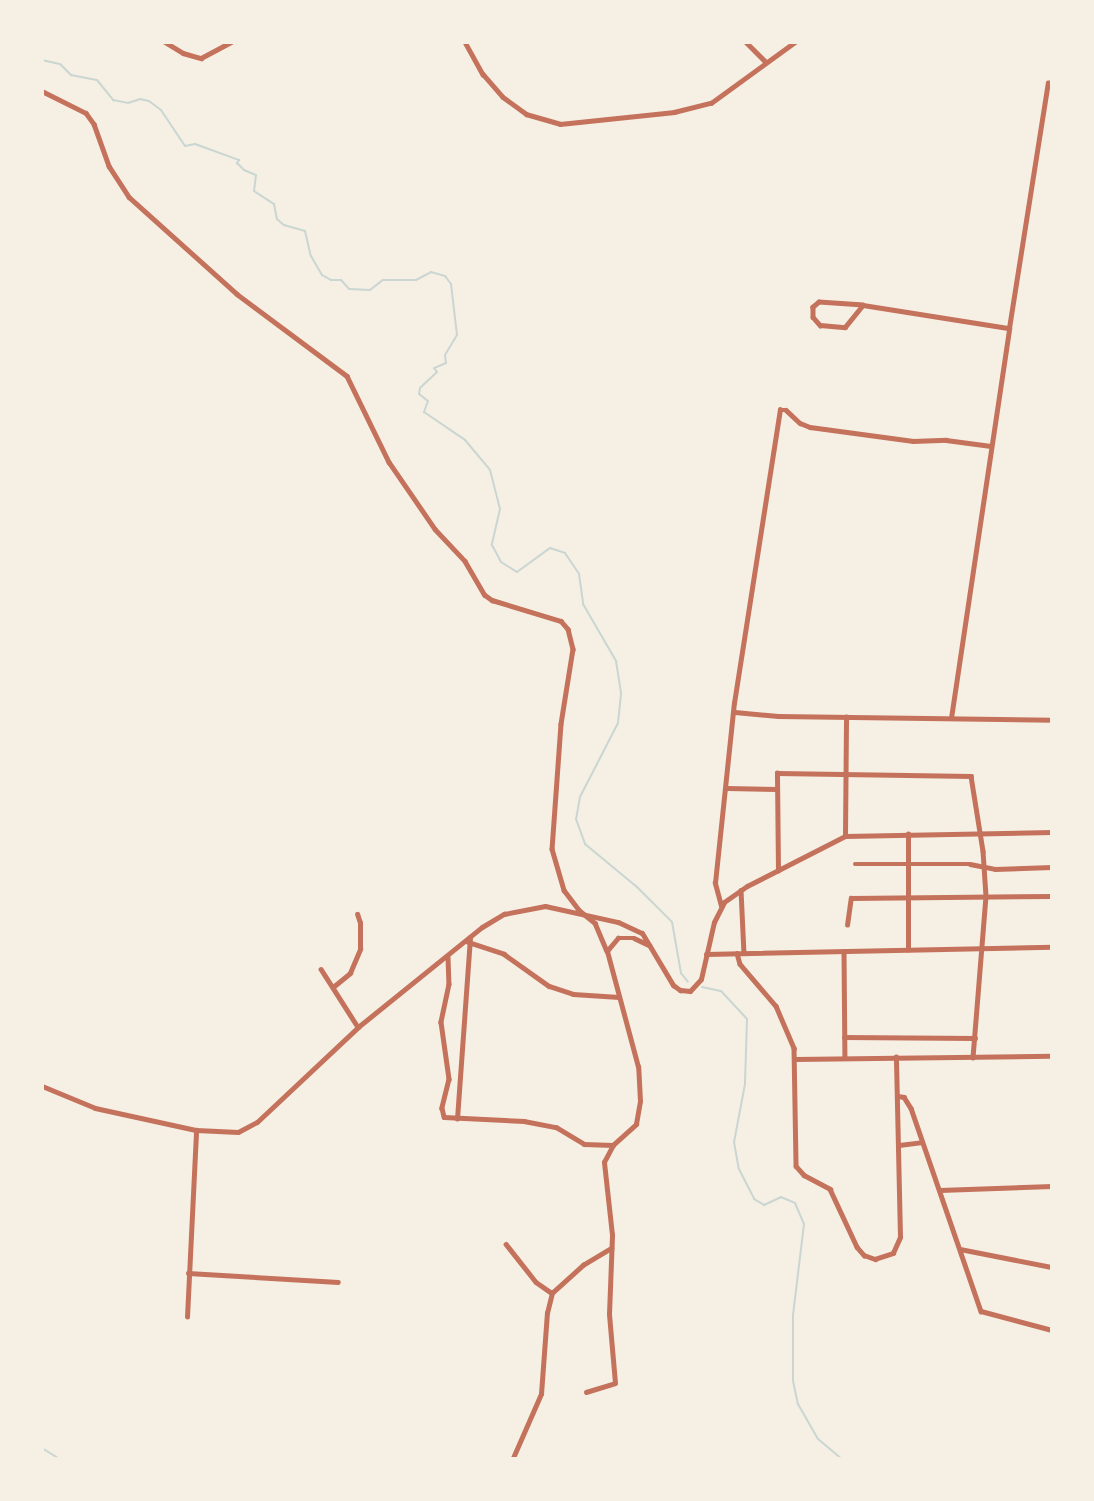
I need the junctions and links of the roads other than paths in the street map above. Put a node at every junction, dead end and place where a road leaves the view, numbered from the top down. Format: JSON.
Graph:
{"nodes":[{"id":1,"x":165,"y":42,"type":"edge"},
{"id":2,"x":231,"y":42,"type":"edge"},
{"id":3,"x":465,"y":42,"type":"edge"},
{"id":4,"x":746,"y":42,"type":"edge"},
{"id":5,"x":795,"y":42,"type":"edge"},
{"id":6,"x":766,"y":62,"type":"junction"},
{"id":7,"x":1052,"y":82,"type":"edge"},
{"id":8,"x":42,"y":91,"type":"edge"},
{"id":9,"x":862,"y":305,"type":"junction"},
{"id":10,"x":1009,"y":328,"type":"junction"},
{"id":11,"x":990,"y":446,"type":"junction"},
{"id":12,"x":735,"y":712,"type":"junction"},
{"id":13,"x":846,"y":716,"type":"junction"},
{"id":14,"x":951,"y":718,"type":"junction"},
{"id":15,"x":1052,"y":720,"type":"edge"},
{"id":16,"x":846,"y":774,"type":"junction"},
{"id":17,"x":727,"y":788,"type":"junction"},
{"id":18,"x":777,"y":788,"type":"junction"},
{"id":19,"x":1052,"y":832,"type":"edge"},
{"id":20,"x":979,"y":833,"type":"junction"},
{"id":21,"x":908,"y":834,"type":"junction"},
{"id":22,"x":845,"y":836,"type":"junction"},
{"id":23,"x":855,"y":864,"type":"dead end"},
{"id":24,"x":908,"y":864,"type":"junction"},
{"id":25,"x":985,"y":867,"type":"junction"},
{"id":26,"x":1052,"y":867,"type":"edge"},
{"id":27,"x":778,"y":871,"type":"junction"},
{"id":28,"x":741,"y":890,"type":"junction"},
{"id":29,"x":986,"y":896,"type":"junction"},
{"id":30,"x":1052,"y":896,"type":"edge"},
{"id":31,"x":908,"y":898,"type":"junction"},
{"id":32,"x":721,"y":906,"type":"junction"},
{"id":33,"x":579,"y":910,"type":"junction"},
{"id":34,"x":357,"y":914,"type":"dead end"},
{"id":35,"x":847,"y":925,"type":"dead end"},
{"id":36,"x":468,"y":940,"type":"junction"},
{"id":37,"x":649,"y":944,"type":"junction"},
{"id":38,"x":1052,"y":947,"type":"edge"},
{"id":39,"x":984,"y":948,"type":"junction"},
{"id":40,"x":908,"y":950,"type":"junction"},
{"id":41,"x":607,"y":951,"type":"junction"},
{"id":42,"x":844,"y":951,"type":"junction"},
{"id":43,"x":737,"y":953,"type":"junction"},
{"id":44,"x":744,"y":953,"type":"junction"},
{"id":45,"x":706,"y":954,"type":"junction"},
{"id":46,"x":448,"y":957,"type":"junction"},
{"id":47,"x":321,"y":969,"type":"dead end"},
{"id":48,"x":333,"y":987,"type":"junction"},
{"id":49,"x":619,"y":998,"type":"junction"},
{"id":50,"x":358,"y":1027,"type":"junction"},
{"id":51,"x":844,"y":1038,"type":"junction"},
{"id":52,"x":975,"y":1038,"type":"junction"},
{"id":53,"x":973,"y":1056,"type":"junction"},
{"id":54,"x":1052,"y":1056,"type":"edge"},
{"id":55,"x":845,"y":1057,"type":"junction"},
{"id":56,"x":896,"y":1057,"type":"junction"},
{"id":57,"x":795,"y":1058,"type":"junction"},
{"id":58,"x":42,"y":1086,"type":"edge"},
{"id":59,"x":898,"y":1096,"type":"junction"},
{"id":60,"x":457,"y":1119,"type":"junction"},
{"id":61,"x":196,"y":1130,"type":"junction"},
{"id":62,"x":922,"y":1142,"type":"junction"},
{"id":63,"x":613,"y":1144,"type":"junction"},
{"id":64,"x":899,"y":1145,"type":"junction"},
{"id":65,"x":1052,"y":1186,"type":"edge"},
{"id":66,"x":940,"y":1190,"type":"junction"},
{"id":67,"x":506,"y":1244,"type":"dead end"},
{"id":68,"x":611,"y":1248,"type":"junction"},
{"id":69,"x":960,"y":1249,"type":"junction"},
{"id":70,"x":1052,"y":1267,"type":"edge"},
{"id":71,"x":188,"y":1273,"type":"junction"},
{"id":72,"x":338,"y":1282,"type":"dead end"},
{"id":73,"x":552,"y":1292,"type":"junction"},
{"id":74,"x":187,"y":1318,"type":"dead end"},
{"id":75,"x":1052,"y":1330,"type":"edge"},
{"id":76,"x":586,"y":1392,"type":"dead end"},
{"id":77,"x":513,"y":1458,"type":"edge"}],
"edges":[{"from":1,"to":2,"type":"street"},
{"from":3,"to":6,"type":"street"},
{"from":4,"to":6,"type":"street"},
{"from":5,"to":6,"type":"street"},
{"from":7,"to":10,"type":"street"},
{"from":8,"to":33,"type":"street"},
{"from":9,"to":9,"type":"street"},
{"from":9,"to":10,"type":"street"},
{"from":10,"to":11,"type":"street"},
{"from":11,"to":12,"type":"street"},
{"from":11,"to":14,"type":"street"},
{"from":12,"to":13,"type":"street"},
{"from":12,"to":17,"type":"street"},
{"from":13,"to":14,"type":"street"},
{"from":13,"to":16,"type":"street"},
{"from":14,"to":15,"type":"street"},
{"from":16,"to":18,"type":"street"},
{"from":16,"to":20,"type":"street"},
{"from":16,"to":22,"type":"street"},
{"from":17,"to":18,"type":"street"},
{"from":17,"to":32,"type":"street"},
{"from":18,"to":27,"type":"street"},
{"from":19,"to":20,"type":"street"},
{"from":20,"to":21,"type":"street"},
{"from":20,"to":25,"type":"street"},
{"from":21,"to":22,"type":"street"},
{"from":21,"to":24,"type":"street"},
{"from":22,"to":27,"type":"street"},
{"from":23,"to":24,"type":"street"},
{"from":24,"to":25,"type":"street"},
{"from":24,"to":31,"type":"street"},
{"from":25,"to":26,"type":"street"},
{"from":25,"to":29,"type":"street"},
{"from":27,"to":28,"type":"street"},
{"from":28,"to":32,"type":"street"},
{"from":28,"to":44,"type":"street"},
{"from":29,"to":30,"type":"street"},
{"from":29,"to":31,"type":"street"},
{"from":29,"to":39,"type":"street"},
{"from":31,"to":35,"type":"street"},
{"from":31,"to":40,"type":"street"},
{"from":32,"to":45,"type":"street"},
{"from":33,"to":36,"type":"street"},
{"from":33,"to":37,"type":"street"},
{"from":33,"to":41,"type":"street"},
{"from":34,"to":48,"type":"street"},
{"from":36,"to":46,"type":"street"},
{"from":36,"to":49,"type":"street"},
{"from":36,"to":60,"type":"street"},
{"from":37,"to":41,"type":"street"},
{"from":37,"to":45,"type":"street"},
{"from":38,"to":39,"type":"street"},
{"from":39,"to":40,"type":"street"},
{"from":39,"to":52,"type":"street"},
{"from":40,"to":42,"type":"street"},
{"from":41,"to":49,"type":"street"},
{"from":42,"to":44,"type":"street"},
{"from":42,"to":51,"type":"street"},
{"from":43,"to":44,"type":"street"},
{"from":43,"to":45,"type":"street"},
{"from":43,"to":57,"type":"street"},
{"from":46,"to":50,"type":"street"},
{"from":46,"to":60,"type":"street"},
{"from":47,"to":48,"type":"street"},
{"from":48,"to":50,"type":"street"},
{"from":49,"to":63,"type":"street"},
{"from":50,"to":61,"type":"street"},
{"from":51,"to":52,"type":"street"},
{"from":51,"to":55,"type":"street"},
{"from":52,"to":53,"type":"street"},
{"from":53,"to":54,"type":"street"},
{"from":53,"to":56,"type":"street"},
{"from":55,"to":56,"type":"street"},
{"from":55,"to":57,"type":"street"},
{"from":56,"to":59,"type":"street"},
{"from":57,"to":64,"type":"street"},
{"from":58,"to":61,"type":"street"},
{"from":59,"to":62,"type":"street"},
{"from":59,"to":64,"type":"street"},
{"from":60,"to":63,"type":"street"},
{"from":61,"to":71,"type":"street"},
{"from":62,"to":64,"type":"street"},
{"from":62,"to":66,"type":"street"},
{"from":63,"to":68,"type":"street"},
{"from":65,"to":66,"type":"street"},
{"from":66,"to":69,"type":"street"},
{"from":67,"to":73,"type":"street"},
{"from":68,"to":73,"type":"street"},
{"from":68,"to":76,"type":"street"},
{"from":69,"to":70,"type":"street"},
{"from":69,"to":75,"type":"street"},
{"from":71,"to":72,"type":"street"},
{"from":71,"to":74,"type":"street"},
{"from":73,"to":77,"type":"street"}]}
